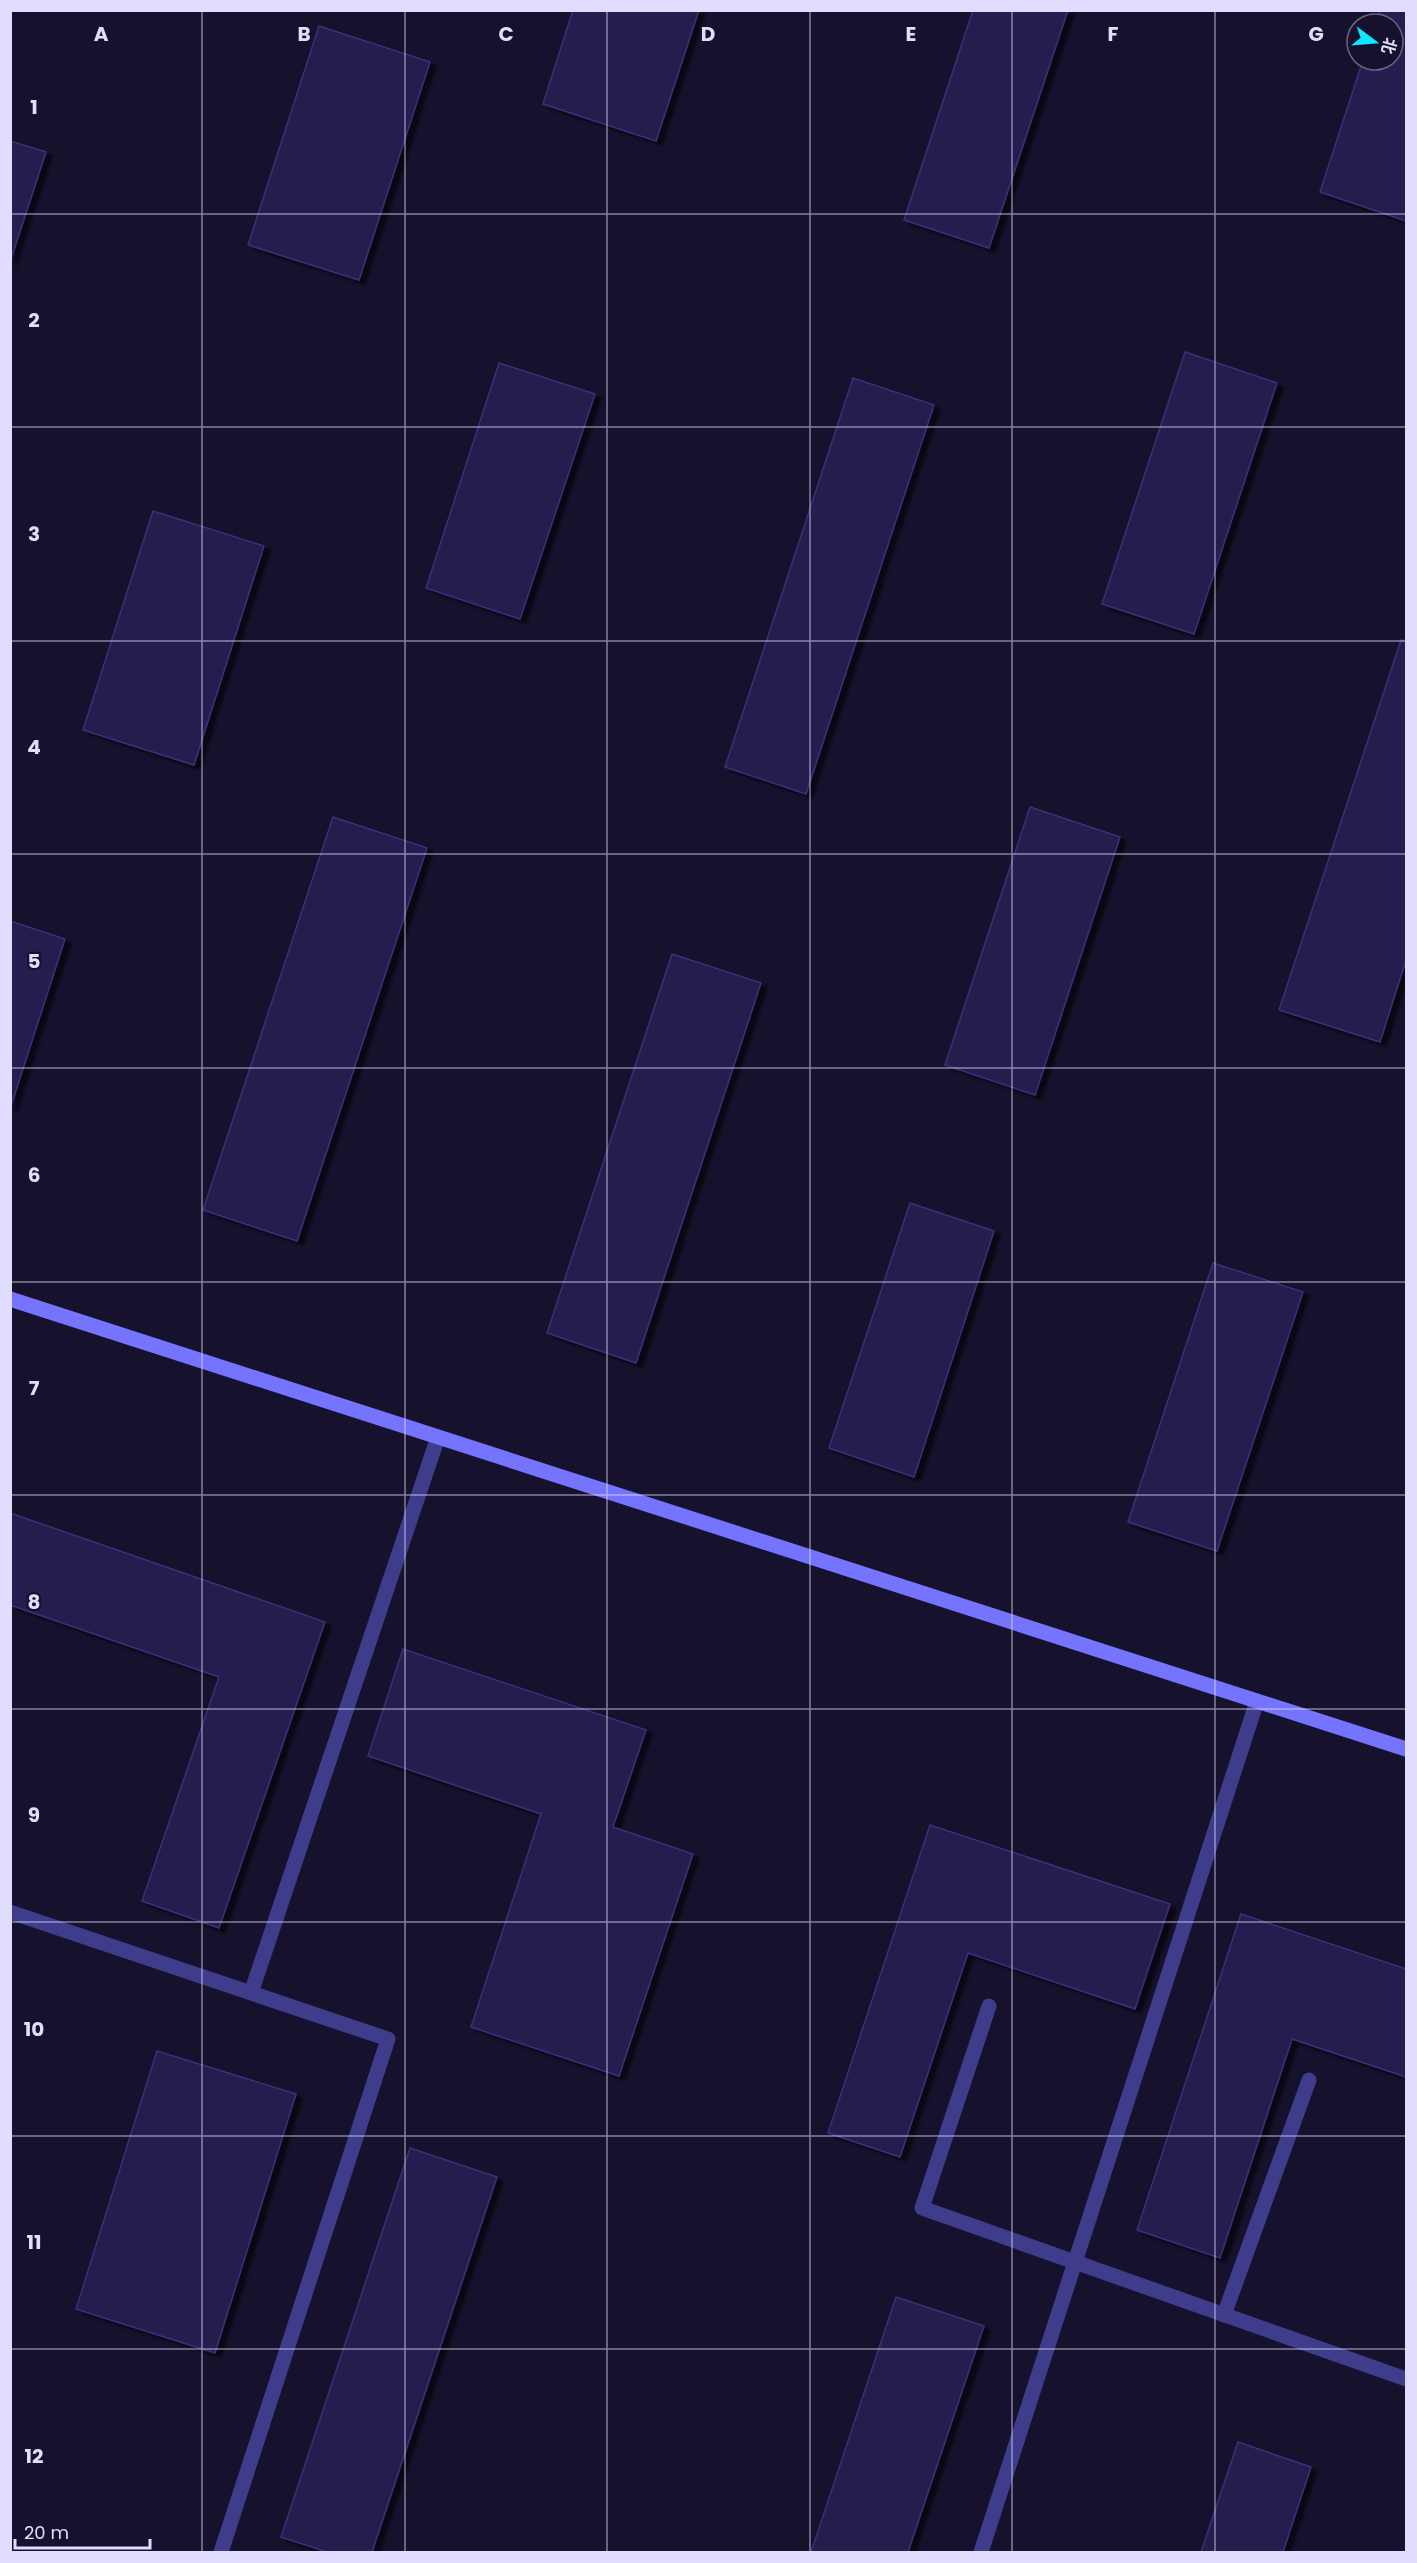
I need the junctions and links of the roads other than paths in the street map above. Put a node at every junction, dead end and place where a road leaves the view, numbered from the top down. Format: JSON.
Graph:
{"nodes":[{"id":1,"x":10,"y":1299,"type":"edge"},
{"id":2,"x":438,"y":1437,"type":"junction"},
{"id":3,"x":1257,"y":1701,"type":"junction"},
{"id":4,"x":1407,"y":1749,"type":"edge"},
{"id":5,"x":10,"y":1912,"type":"edge"},
{"id":6,"x":251,"y":1993,"type":"junction"},
{"id":7,"x":989,"y":2006,"type":"dead end"},
{"id":8,"x":1309,"y":2080,"type":"dead end"},
{"id":9,"x":1075,"y":2262,"type":"junction"},
{"id":10,"x":1224,"y":2315,"type":"junction"},
{"id":11,"x":1407,"y":2379,"type":"edge"},
{"id":12,"x":221,"y":2553,"type":"edge"},
{"id":13,"x":981,"y":2553,"type":"edge"}],
"edges":[{"from":1,"to":2,"type":"street"},
{"from":2,"to":3,"type":"street"},
{"from":2,"to":6,"type":"street"},
{"from":3,"to":4,"type":"street"},
{"from":3,"to":9,"type":"street"},
{"from":5,"to":6,"type":"street"},
{"from":6,"to":12,"type":"street"},
{"from":7,"to":9,"type":"street"},
{"from":8,"to":10,"type":"street"},
{"from":9,"to":10,"type":"street"},
{"from":9,"to":13,"type":"street"},
{"from":10,"to":11,"type":"street"}]}
